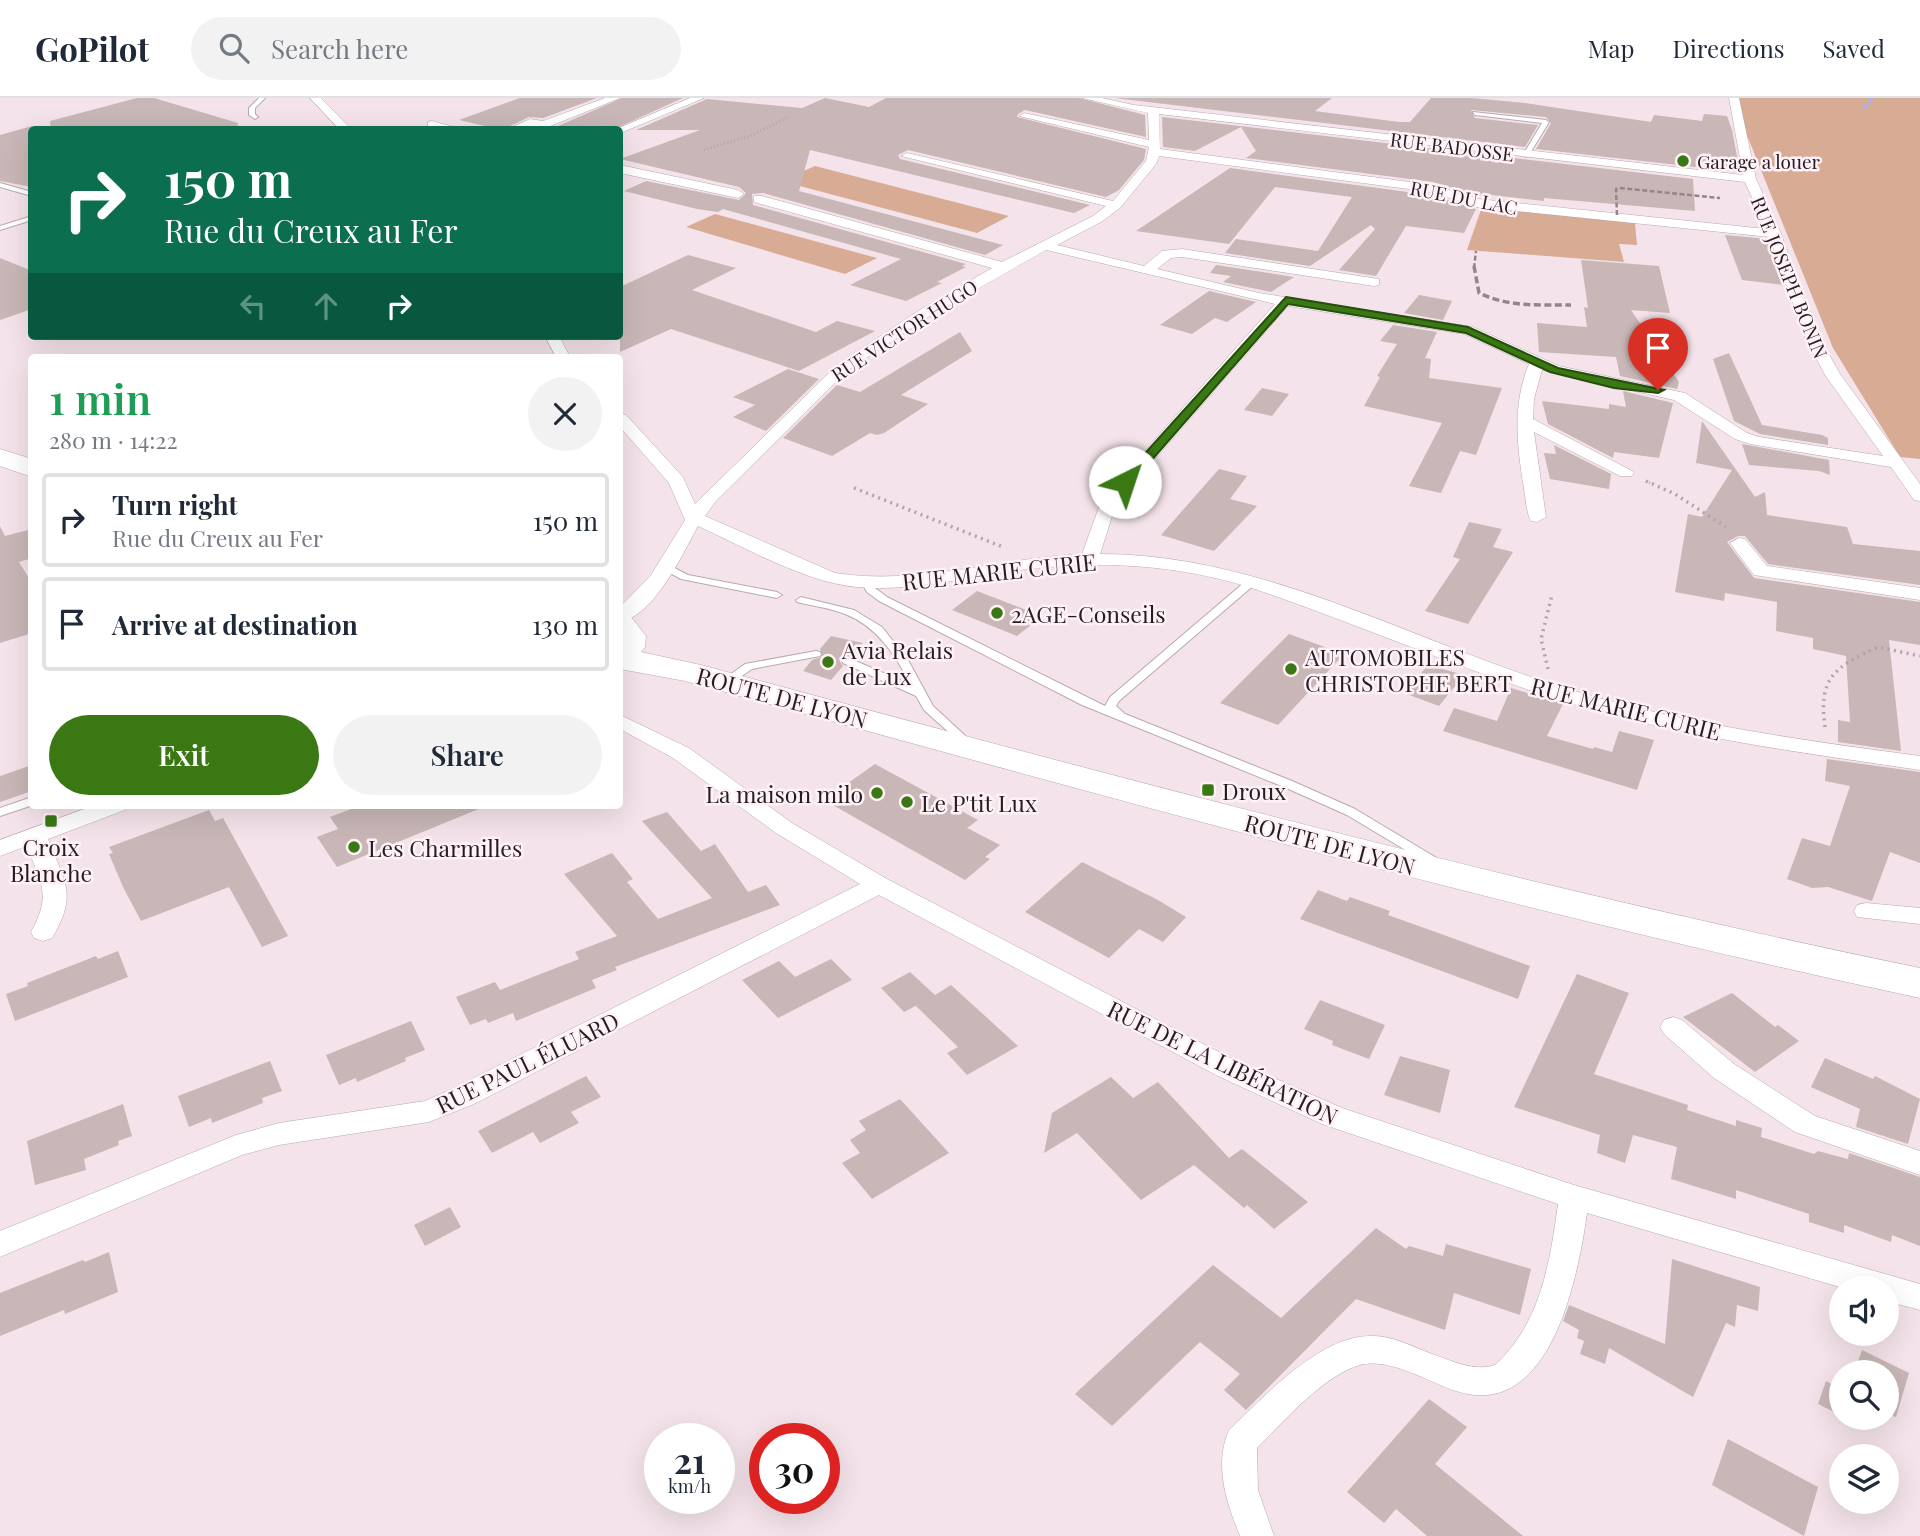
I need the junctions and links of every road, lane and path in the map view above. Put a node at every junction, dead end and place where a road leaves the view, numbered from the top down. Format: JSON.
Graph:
{"nodes":[{"id":1,"x":262,"y":98,"type":"edge"},
{"id":2,"x":315,"y":98,"type":"edge"},
{"id":3,"x":615,"y":98,"type":"edge"},
{"id":4,"x":699,"y":98,"type":"edge"},
{"id":5,"x":1087,"y":98,"type":"edge"},
{"id":6,"x":1165,"y":98,"type":"edge"},
{"id":7,"x":1734,"y":98,"type":"edge"},
{"id":8,"x":1153,"y":110,"type":"junction"},
{"id":9,"x":542,"y":111,"type":"dead end"},
{"id":10,"x":1475,"y":113,"type":"dead end"},
{"id":11,"x":1024,"y":116,"type":"dead end"},
{"id":12,"x":255,"y":117,"type":"dead end"},
{"id":13,"x":788,"y":117,"type":"dead end"},
{"id":14,"x":530,"y":122,"type":"junction"},
{"id":15,"x":432,"y":124,"type":"dead end"},
{"id":16,"x":343,"y":126,"type":"edge"},
{"id":17,"x":439,"y":126,"type":"edge"},
{"id":18,"x":520,"y":126,"type":"edge"},
{"id":19,"x":623,"y":128,"type":"edge"},
{"id":20,"x":1155,"y":148,"type":"junction"},
{"id":21,"x":704,"y":150,"type":"dead end"},
{"id":22,"x":1526,"y":155,"type":"junction"},
{"id":23,"x":907,"y":156,"type":"dead end"},
{"id":24,"x":623,"y":170,"type":"edge"},
{"id":25,"x":1750,"y":179,"type":"junction"},
{"id":26,"x":0,"y":185,"type":"edge"},
{"id":27,"x":28,"y":193,"type":"edge"},
{"id":28,"x":738,"y":194,"type":"dead end"},
{"id":29,"x":758,"y":199,"type":"dead end"},
{"id":30,"x":1116,"y":205,"type":"junction"},
{"id":31,"x":28,"y":219,"type":"edge"},
{"id":32,"x":0,"y":228,"type":"edge"},
{"id":33,"x":1775,"y":234,"type":"junction"},
{"id":34,"x":1045,"y":246,"type":"junction"},
{"id":35,"x":1003,"y":267,"type":"junction"},
{"id":36,"x":1146,"y":271,"type":"junction"},
{"id":37,"x":1374,"y":282,"type":"dead end"},
{"id":38,"x":1286,"y":300,"type":"junction"},
{"id":39,"x":1537,"y":363,"type":"junction"},
{"id":40,"x":623,"y":421,"type":"edge"},
{"id":41,"x":1525,"y":421,"type":"junction"},
{"id":42,"x":0,"y":457,"type":"edge"},
{"id":43,"x":1896,"y":463,"type":"junction"},
{"id":44,"x":28,"y":468,"type":"edge"},
{"id":45,"x":1626,"y":472,"type":"joint"},
{"id":46,"x":854,"y":488,"type":"dead end"},
{"id":47,"x":1920,"y":496,"type":"edge"},
{"id":48,"x":692,"y":517,"type":"junction"},
{"id":49,"x":1537,"y":517,"type":"dead end"},
{"id":50,"x":1739,"y":543,"type":"joint"},
{"id":51,"x":1089,"y":559,"type":"junction"},
{"id":52,"x":1021,"y":564,"type":"junction"},
{"id":53,"x":665,"y":566,"type":"junction"},
{"id":54,"x":867,"y":583,"type":"junction"},
{"id":55,"x":1250,"y":583,"type":"junction"},
{"id":56,"x":1920,"y":594,"type":"edge"},
{"id":57,"x":777,"y":595,"type":"dead end"},
{"id":58,"x":1552,"y":595,"type":"dead end"},
{"id":59,"x":801,"y":600,"type":"dead end"},
{"id":60,"x":623,"y":614,"type":"edge"},
{"id":61,"x":623,"y":648,"type":"edge"},
{"id":62,"x":817,"y":654,"type":"dead end"},
{"id":63,"x":1920,"y":656,"type":"edge"},
{"id":64,"x":847,"y":661,"type":"dead end"},
{"id":65,"x":726,"y":682,"type":"junction"},
{"id":66,"x":1553,"y":691,"type":"junction"},
{"id":67,"x":921,"y":694,"type":"junction"},
{"id":68,"x":1120,"y":716,"type":"junction"},
{"id":69,"x":623,"y":723,"type":"edge"},
{"id":70,"x":973,"y":749,"type":"junction"},
{"id":71,"x":1826,"y":750,"type":"junction"},
{"id":72,"x":1920,"y":763,"type":"edge"},
{"id":73,"x":28,"y":802,"type":"edge"},
{"id":74,"x":106,"y":809,"type":"edge"},
{"id":75,"x":0,"y":812,"type":"edge"},
{"id":76,"x":35,"y":836,"type":"junction"},
{"id":77,"x":0,"y":848,"type":"edge"},
{"id":78,"x":1461,"y":878,"type":"junction"},
{"id":79,"x":879,"y":885,"type":"junction"},
{"id":80,"x":1866,"y":911,"type":"dead end"},
{"id":81,"x":1920,"y":916,"type":"edge"},
{"id":82,"x":43,"y":932,"type":"dead end"},
{"id":83,"x":1920,"y":983,"type":"edge"},
{"id":84,"x":1673,"y":1027,"type":"dead end"},
{"id":85,"x":1920,"y":1163,"type":"edge"},
{"id":86,"x":1574,"y":1197,"type":"junction"},
{"id":87,"x":0,"y":1244,"type":"edge"},
{"id":88,"x":1920,"y":1297,"type":"edge"},
{"id":89,"x":1257,"y":1536,"type":"edge"}],
"edges":[{"from":1,"to":12,"type":"lane"},
{"from":2,"to":16,"type":"street"},
{"from":3,"to":14,"type":"street"},
{"from":4,"to":19,"type":"street"},
{"from":5,"to":8,"type":"street","name":"RUE BADOSSE"},
{"from":6,"to":8,"type":"street"},
{"from":7,"to":25,"type":"street","name":"RUE JOSEPH BONIN"},
{"from":8,"to":20,"type":"street"},
{"from":8,"to":22,"type":"street","name":"RUE BADOSSE"},
{"from":9,"to":14,"type":"street"},
{"from":10,"to":22,"type":"lane"},
{"from":11,"to":20,"type":"street"},
{"from":13,"to":21,"type":"path"},
{"from":14,"to":18,"type":"street"},
{"from":15,"to":17,"type":"street"},
{"from":20,"to":30,"type":"street","name":"RUE VICTOR HUGO"},
{"from":20,"to":33,"type":"street","name":"RUE DU LAC"},
{"from":22,"to":25,"type":"street","name":"RUE BADOSSE"},
{"from":23,"to":30,"type":"street"},
{"from":24,"to":28,"type":"street"},
{"from":25,"to":33,"type":"street","name":"RUE JOSEPH BONIN"},
{"from":26,"to":27,"type":"lane"},
{"from":29,"to":35,"type":"street","name":"RUE VICTOR HUGO"},
{"from":30,"to":34,"type":"street","name":"RUE VICTOR HUGO"},
{"from":31,"to":32,"type":"lane"},
{"from":33,"to":43,"type":"street","name":"RUE JOSEPH BONIN"},
{"from":34,"to":35,"type":"street","name":"RUE VICTOR HUGO"},
{"from":34,"to":36,"type":"street"},
{"from":35,"to":48,"type":"street","name":"RUE VICTOR HUGO"},
{"from":36,"to":37,"type":"street"},
{"from":36,"to":38,"type":"street"},
{"from":38,"to":39,"type":"street"},
{"from":38,"to":51,"type":"street"},
{"from":39,"to":41,"type":"street"},
{"from":39,"to":43,"type":"street"},
{"from":40,"to":48,"type":"street"},
{"from":41,"to":45,"type":"street"},
{"from":41,"to":49,"type":"street"},
{"from":42,"to":44,"type":"main road"},
{"from":43,"to":47,"type":"street","name":"RUE JOSEPH BONIN"},
{"from":45,"to":50,"type":"path"},
{"from":46,"to":52,"type":"path"},
{"from":48,"to":53,"type":"street","name":"RUE VICTOR HUGO"},
{"from":48,"to":54,"type":"street","name":"RUE MARIE CURIE"},
{"from":50,"to":56,"type":"street"},
{"from":51,"to":52,"type":"street","name":"RUE MARIE CURIE"},
{"from":51,"to":55,"type":"street","name":"RUE MARIE CURIE"},
{"from":52,"to":54,"type":"street","name":"RUE MARIE CURIE"},
{"from":53,"to":57,"type":"lane"},
{"from":53,"to":60,"type":"street","name":"RUE VICTOR HUGO"},
{"from":54,"to":68,"type":"lane"},
{"from":55,"to":66,"type":"street","name":"RUE MARIE CURIE"},
{"from":55,"to":68,"type":"lane"},
{"from":58,"to":66,"type":"path"},
{"from":59,"to":67,"type":"lane"},
{"from":61,"to":65,"type":"main road","name":"ROUTE DE LYON"},
{"from":62,"to":65,"type":"lane"},
{"from":63,"to":71,"type":"path"},
{"from":64,"to":67,"type":"lane"},
{"from":65,"to":70,"type":"main road","name":"ROUTE DE LYON"},
{"from":66,"to":71,"type":"street","name":"RUE MARIE CURIE"},
{"from":67,"to":70,"type":"lane"},
{"from":68,"to":78,"type":"lane"},
{"from":69,"to":79,"type":"street","name":"RUE DE LA LIBÉRATION"},
{"from":70,"to":78,"type":"main road","name":"ROUTE DE LYON"},
{"from":71,"to":72,"type":"street","name":"RUE MARIE CURIE"},
{"from":73,"to":75,"type":"lane"},
{"from":74,"to":76,"type":"street"},
{"from":76,"to":77,"type":"street"},
{"from":76,"to":82,"type":"street"},
{"from":78,"to":83,"type":"main road","name":"ROUTE DE LYON"},
{"from":79,"to":86,"type":"street","name":"RUE DE LA LIBÉRATION"},
{"from":79,"to":87,"type":"street","name":"RUE PAUL ÉLUARD"},
{"from":80,"to":81,"type":"street"},
{"from":84,"to":85,"type":"street"},
{"from":86,"to":88,"type":"street","name":"RUE DE LA LIBÉRATION"},
{"from":86,"to":89,"type":"street"}]}
